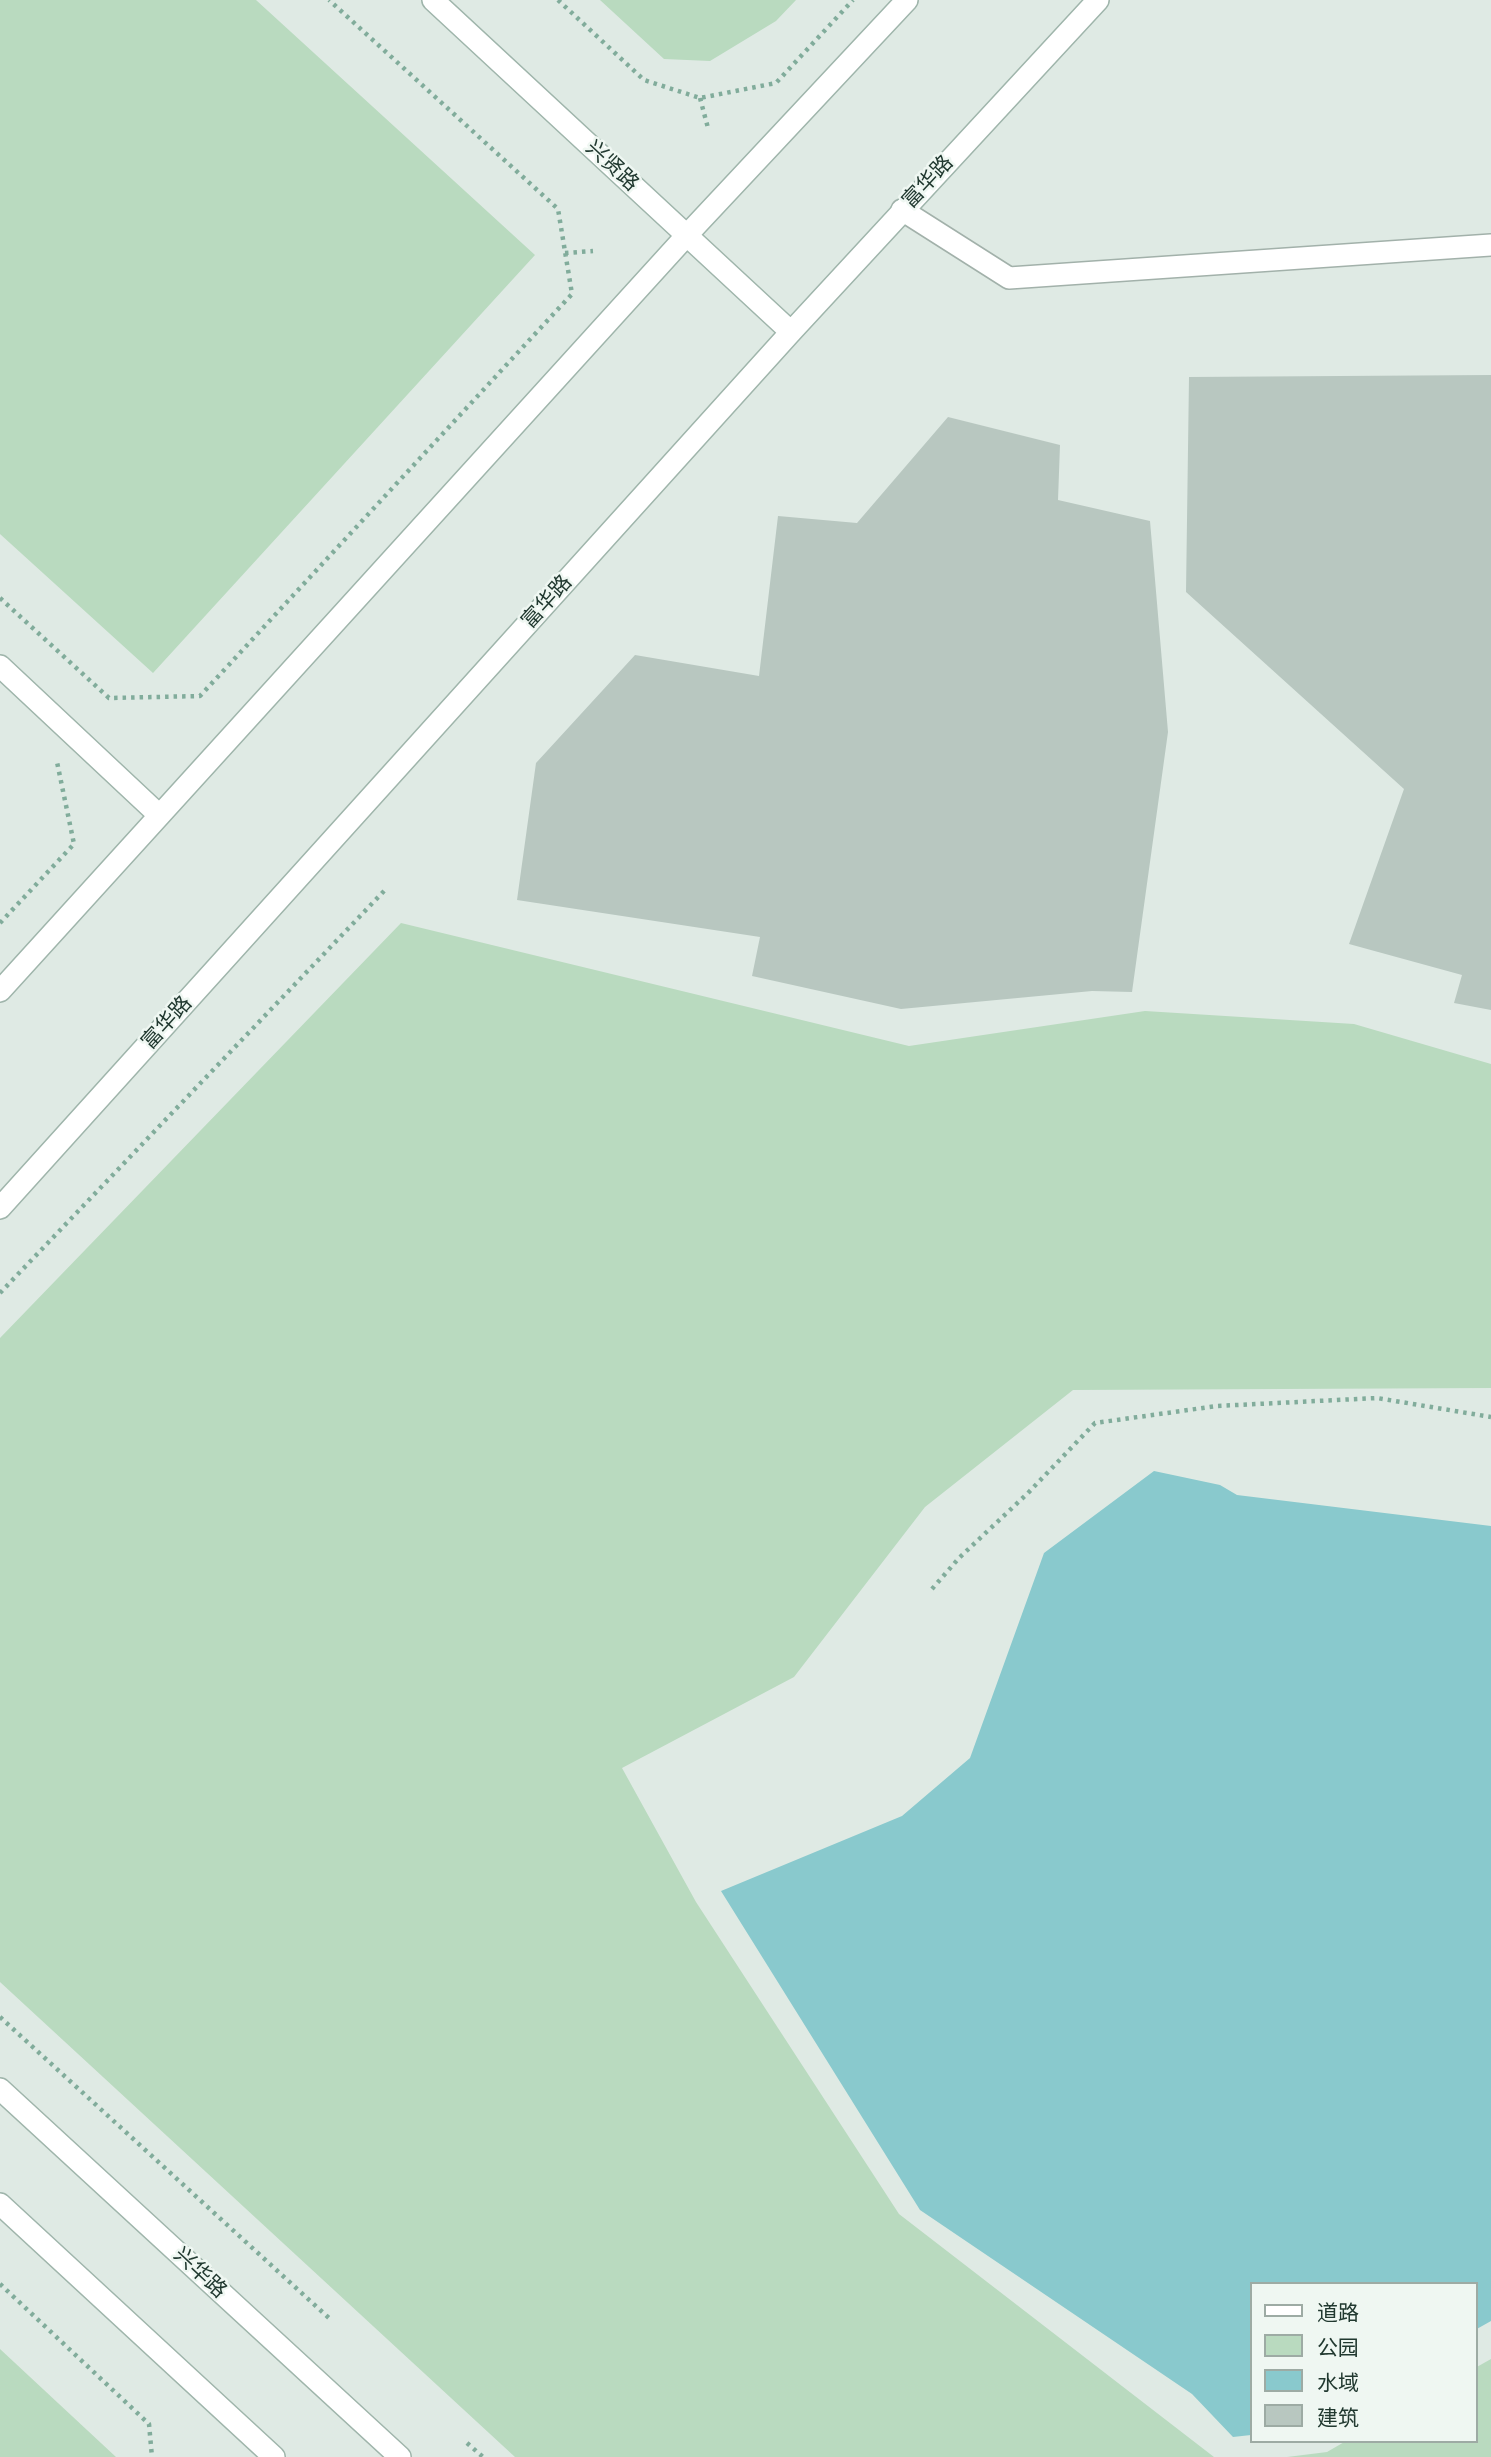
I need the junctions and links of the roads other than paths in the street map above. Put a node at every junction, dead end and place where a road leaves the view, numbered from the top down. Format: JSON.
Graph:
{"nodes":[{"id":1,"x":433,"y":0,"type":"edge"},
{"id":2,"x":908,"y":0,"type":"edge"},
{"id":3,"x":1098,"y":0,"type":"edge"},
{"id":4,"x":902,"y":210,"type":"junction"},
{"id":5,"x":687,"y":235,"type":"junction"},
{"id":6,"x":1491,"y":245,"type":"edge"},
{"id":7,"x":791,"y":332,"type":"junction"},
{"id":8,"x":0,"y":666,"type":"edge"},
{"id":9,"x":159,"y":815,"type":"junction"},
{"id":10,"x":0,"y":991,"type":"edge"},
{"id":11,"x":0,"y":1209,"type":"edge"},
{"id":12,"x":0,"y":2089,"type":"edge"},
{"id":13,"x":0,"y":2204,"type":"edge"},
{"id":14,"x":270,"y":2456,"type":"edge"},
{"id":15,"x":400,"y":2457,"type":"edge"}],
"edges":[{"from":1,"to":5,"type":"street","name":"兴贤路"},
{"from":2,"to":5,"type":"street"},
{"from":3,"to":4,"type":"street","name":"富华路"},
{"from":4,"to":6,"type":"street"},
{"from":4,"to":7,"type":"street","name":"富华路"},
{"from":5,"to":7,"type":"street","name":"兴贤路"},
{"from":5,"to":9,"type":"street"},
{"from":7,"to":11,"type":"street","name":"富华路"},
{"from":8,"to":9,"type":"street"},
{"from":9,"to":10,"type":"street"},
{"from":12,"to":15,"type":"street","name":"兴华路"},
{"from":13,"to":14,"type":"street"}]}
